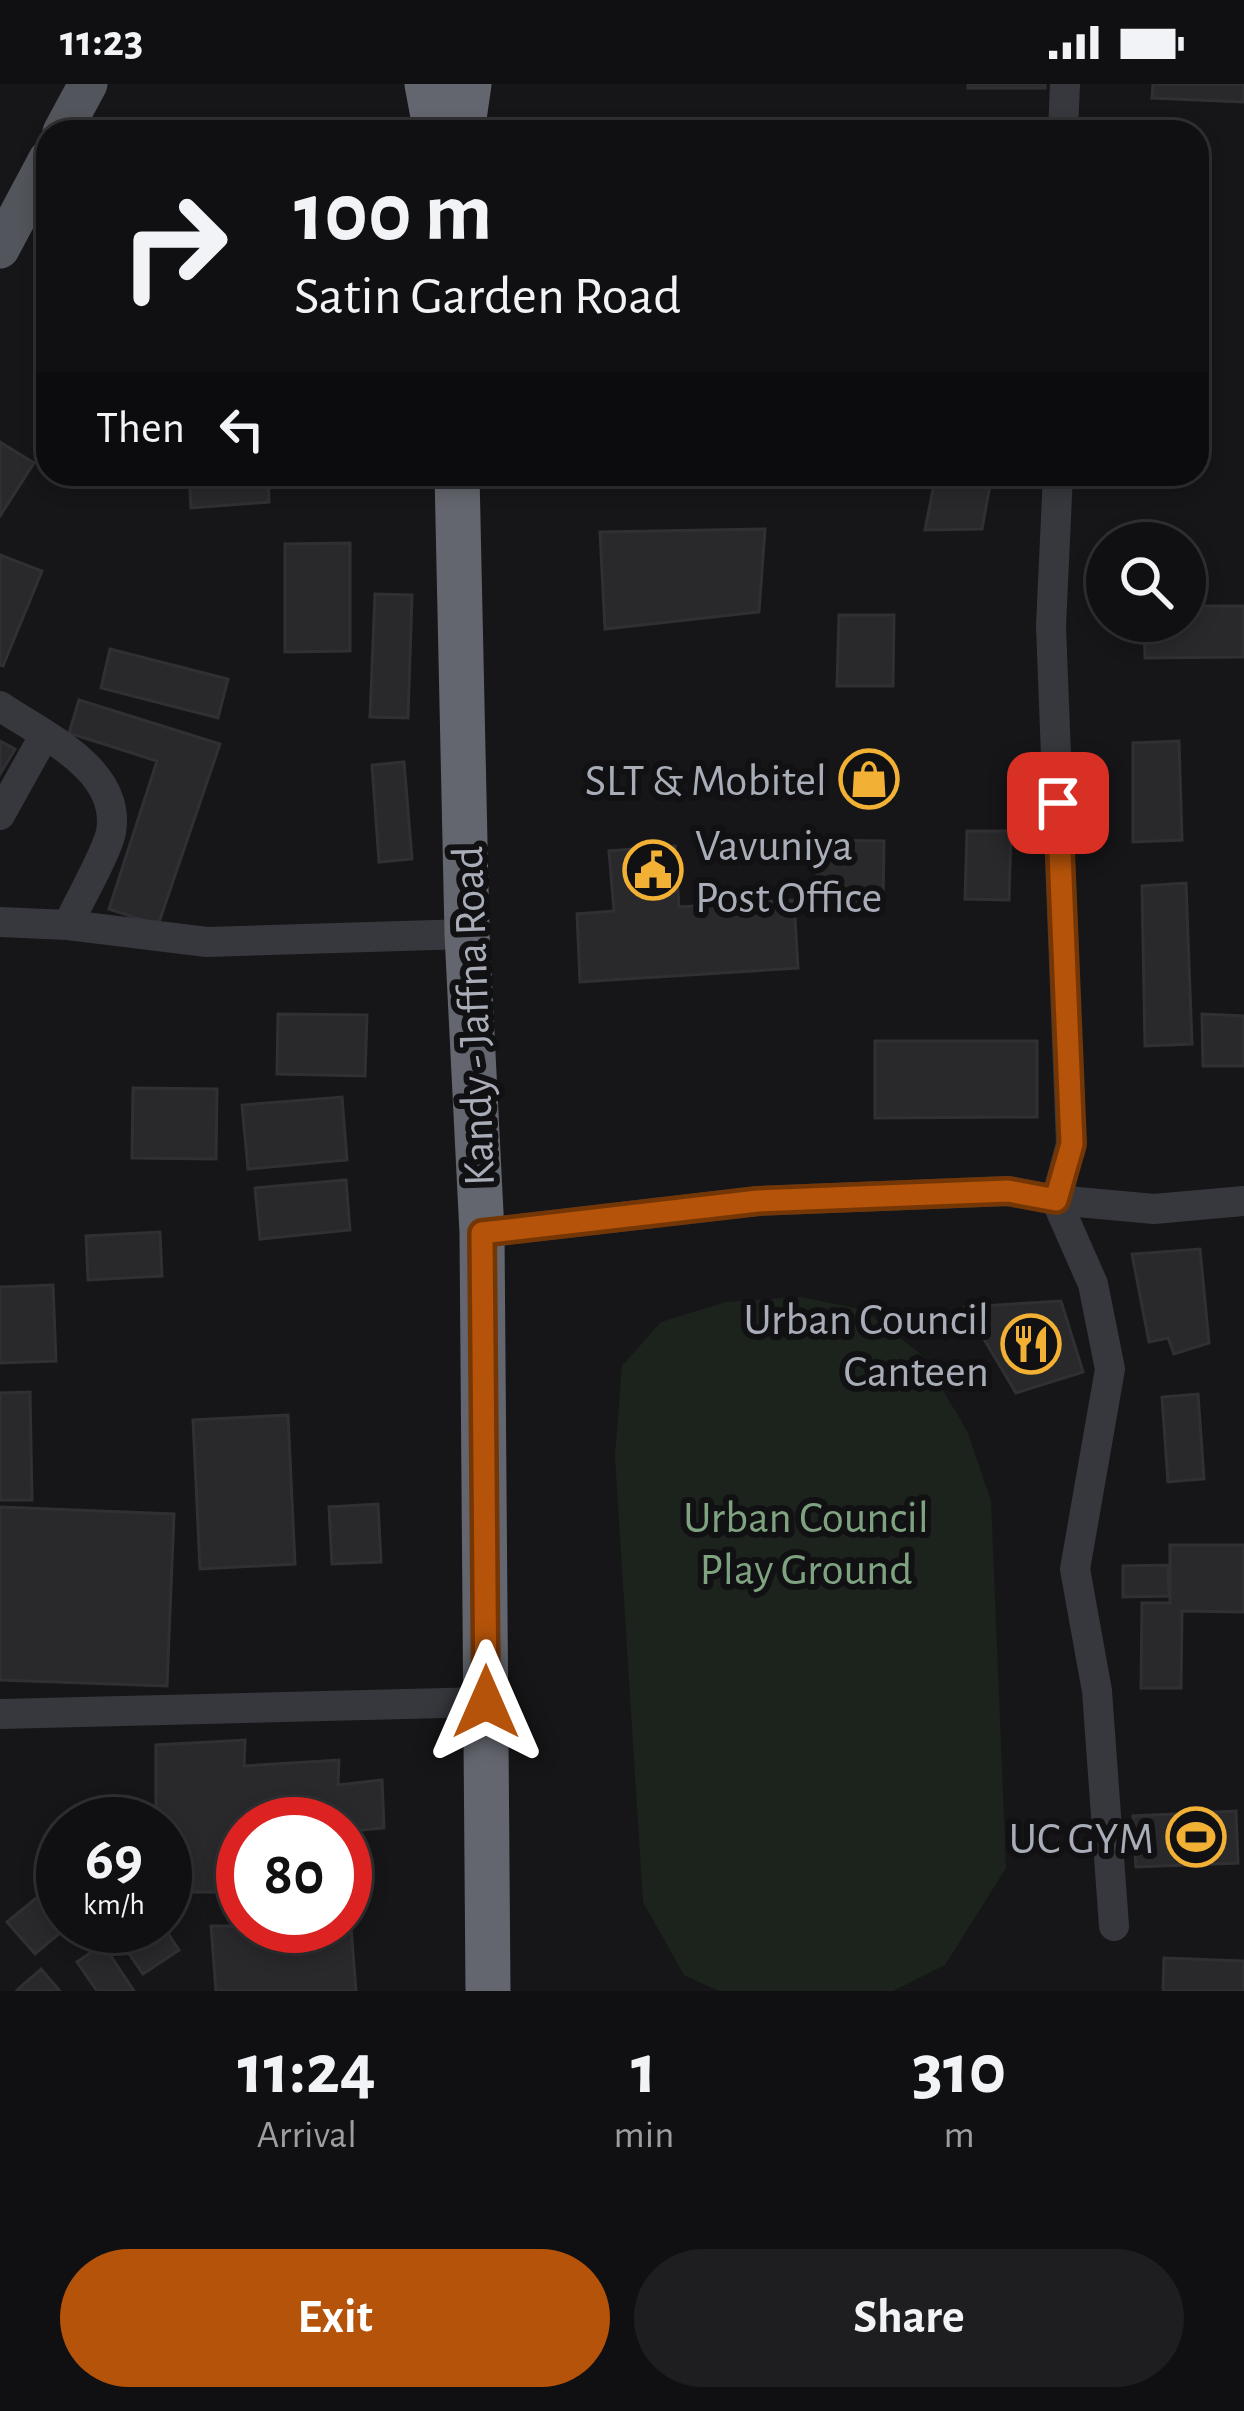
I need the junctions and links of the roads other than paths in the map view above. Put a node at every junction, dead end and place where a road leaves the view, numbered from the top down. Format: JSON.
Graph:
{"nodes":[{"id":1,"x":88,"y":84,"type":"edge"},
{"id":2,"x":427,"y":84,"type":"edge"},
{"id":3,"x":469,"y":84,"type":"edge"},
{"id":4,"x":1065,"y":84,"type":"edge"},
{"id":5,"x":68,"y":120,"type":"edge"},
{"id":6,"x":434,"y":120,"type":"edge"},
{"id":7,"x":464,"y":120,"type":"edge"},
{"id":8,"x":1064,"y":120,"type":"edge"},
{"id":9,"x":36,"y":181,"type":"edge"},
{"id":10,"x":0,"y":248,"type":"edge"},
{"id":11,"x":457,"y":486,"type":"edge"},
{"id":12,"x":1057,"y":486,"type":"edge"},
{"id":13,"x":0,"y":706,"type":"edge"},
{"id":14,"x":44,"y":736,"type":"junction"},
{"id":15,"x":0,"y":815,"type":"edge"},
{"id":16,"x":0,"y":922,"type":"edge"},
{"id":17,"x":68,"y":926,"type":"junction"},
{"id":18,"x":467,"y":934,"type":"junction"},
{"id":19,"x":1056,"y":1200,"type":"junction"},
{"id":20,"x":1244,"y":1201,"type":"edge"},
{"id":21,"x":482,"y":1233,"type":"junction"},
{"id":22,"x":486,"y":1702,"type":"junction"},
{"id":23,"x":0,"y":1714,"type":"edge"},
{"id":24,"x":1114,"y":1926,"type":"dead end"},
{"id":25,"x":488,"y":1991,"type":"edge"}],
"edges":[{"from":1,"to":5,"type":"main road"},
{"from":2,"to":6,"type":"highway"},
{"from":3,"to":7,"type":"highway"},
{"from":4,"to":8,"type":"street"},
{"from":9,"to":10,"type":"main road"},
{"from":11,"to":18,"type":"highway","name":"Kandy - Jaffna Road"},
{"from":12,"to":19,"type":"street"},
{"from":13,"to":14,"type":"street"},
{"from":14,"to":15,"type":"street"},
{"from":14,"to":17,"type":"street"},
{"from":16,"to":17,"type":"street"},
{"from":17,"to":18,"type":"street"},
{"from":18,"to":21,"type":"highway","name":"Kandy - Jaffna Road"},
{"from":19,"to":20,"type":"street"},
{"from":19,"to":21,"type":"street"},
{"from":19,"to":24,"type":"street"},
{"from":21,"to":22,"type":"highway","name":"Kandy - Jaffna Road"},
{"from":22,"to":23,"type":"street"},
{"from":22,"to":25,"type":"highway","name":"Kandy - Jaffna Road"}]}
